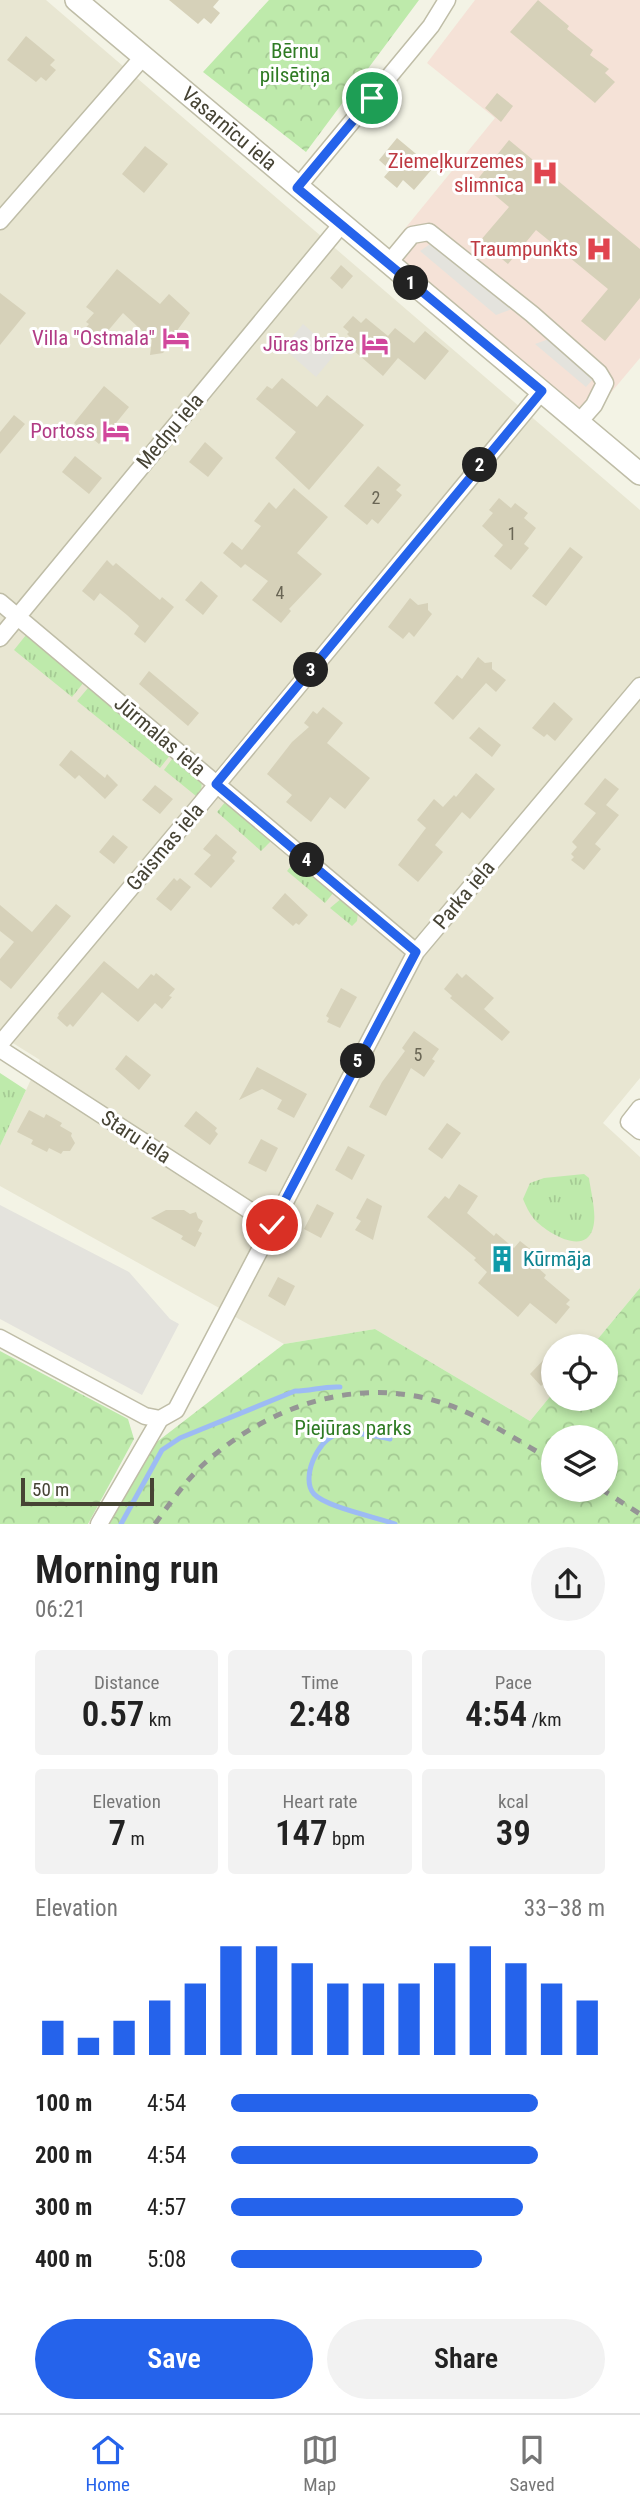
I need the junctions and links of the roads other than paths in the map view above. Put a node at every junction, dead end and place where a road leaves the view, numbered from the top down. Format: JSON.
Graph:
{"nodes":[{"id":1,"x":76,"y":0,"type":"edge"},
{"id":2,"x":447,"y":0,"type":"edge"},
{"id":3,"x":143,"y":57,"type":"junction"},
{"id":4,"x":297,"y":188,"type":"junction"},
{"id":5,"x":0,"y":221,"type":"edge"},
{"id":6,"x":341,"y":225,"type":"junction"},
{"id":7,"x":388,"y":264,"type":"junction"},
{"id":8,"x":542,"y":391,"type":"junction"},
{"id":9,"x":579,"y":422,"type":"junction"},
{"id":10,"x":640,"y":474,"type":"edge"},
{"id":11,"x":0,"y":602,"type":"edge"},
{"id":12,"x":17,"y":617,"type":"junction"},
{"id":13,"x":0,"y":638,"type":"edge"},
{"id":14,"x":640,"y":685,"type":"edge"},
{"id":15,"x":216,"y":784,"type":"junction"},
{"id":16,"x":416,"y":952,"type":"junction"},
{"id":17,"x":0,"y":1044,"type":"edge"},
{"id":18,"x":0,"y":1049,"type":"edge"},
{"id":19,"x":640,"y":1108,"type":"edge"},
{"id":20,"x":634,"y":1126,"type":"edge"},
{"id":21,"x":272,"y":1225,"type":"junction"},
{"id":22,"x":0,"y":1338,"type":"edge"},
{"id":23,"x":152,"y":1417,"type":"junction"},
{"id":24,"x":99,"y":1524,"type":"edge"}],
"edges":[{"from":1,"to":3,"type":"street","name":"Vasarnīcu iela"},
{"from":2,"to":4,"type":"street"},
{"from":3,"to":4,"type":"street","name":"Vasarnīcu iela"},
{"from":3,"to":5,"type":"street"},
{"from":4,"to":6,"type":"street","name":"Vasarnīcu iela"},
{"from":6,"to":7,"type":"street","name":"Vasarnīcu iela"},
{"from":6,"to":12,"type":"street","name":"Medņu iela"},
{"from":7,"to":8,"type":"street","name":"Vasarnīcu iela"},
{"from":7,"to":9,"type":"street"},
{"from":8,"to":9,"type":"street","name":"Vasarnīcu iela"},
{"from":8,"to":15,"type":"street","name":"Gaismas iela"},
{"from":9,"to":10,"type":"street","name":"Vasarnīcu iela"},
{"from":11,"to":12,"type":"street","name":"Jūrmalas iela"},
{"from":12,"to":13,"type":"street","name":"Medņu iela"},
{"from":12,"to":15,"type":"street","name":"Jūrmalas iela"},
{"from":14,"to":16,"type":"street","name":"Parka iela"},
{"from":15,"to":16,"type":"street","name":"Jūrmalas iela"},
{"from":15,"to":17,"type":"street","name":"Gaismas iela"},
{"from":16,"to":21,"type":"street","name":"Parka iela"},
{"from":18,"to":21,"type":"street","name":"Staru iela"},
{"from":19,"to":20,"type":"street"},
{"from":21,"to":23,"type":"street","name":"Parka iela"},
{"from":22,"to":23,"type":"street"},
{"from":23,"to":24,"type":"street","name":"Parka iela"}]}
